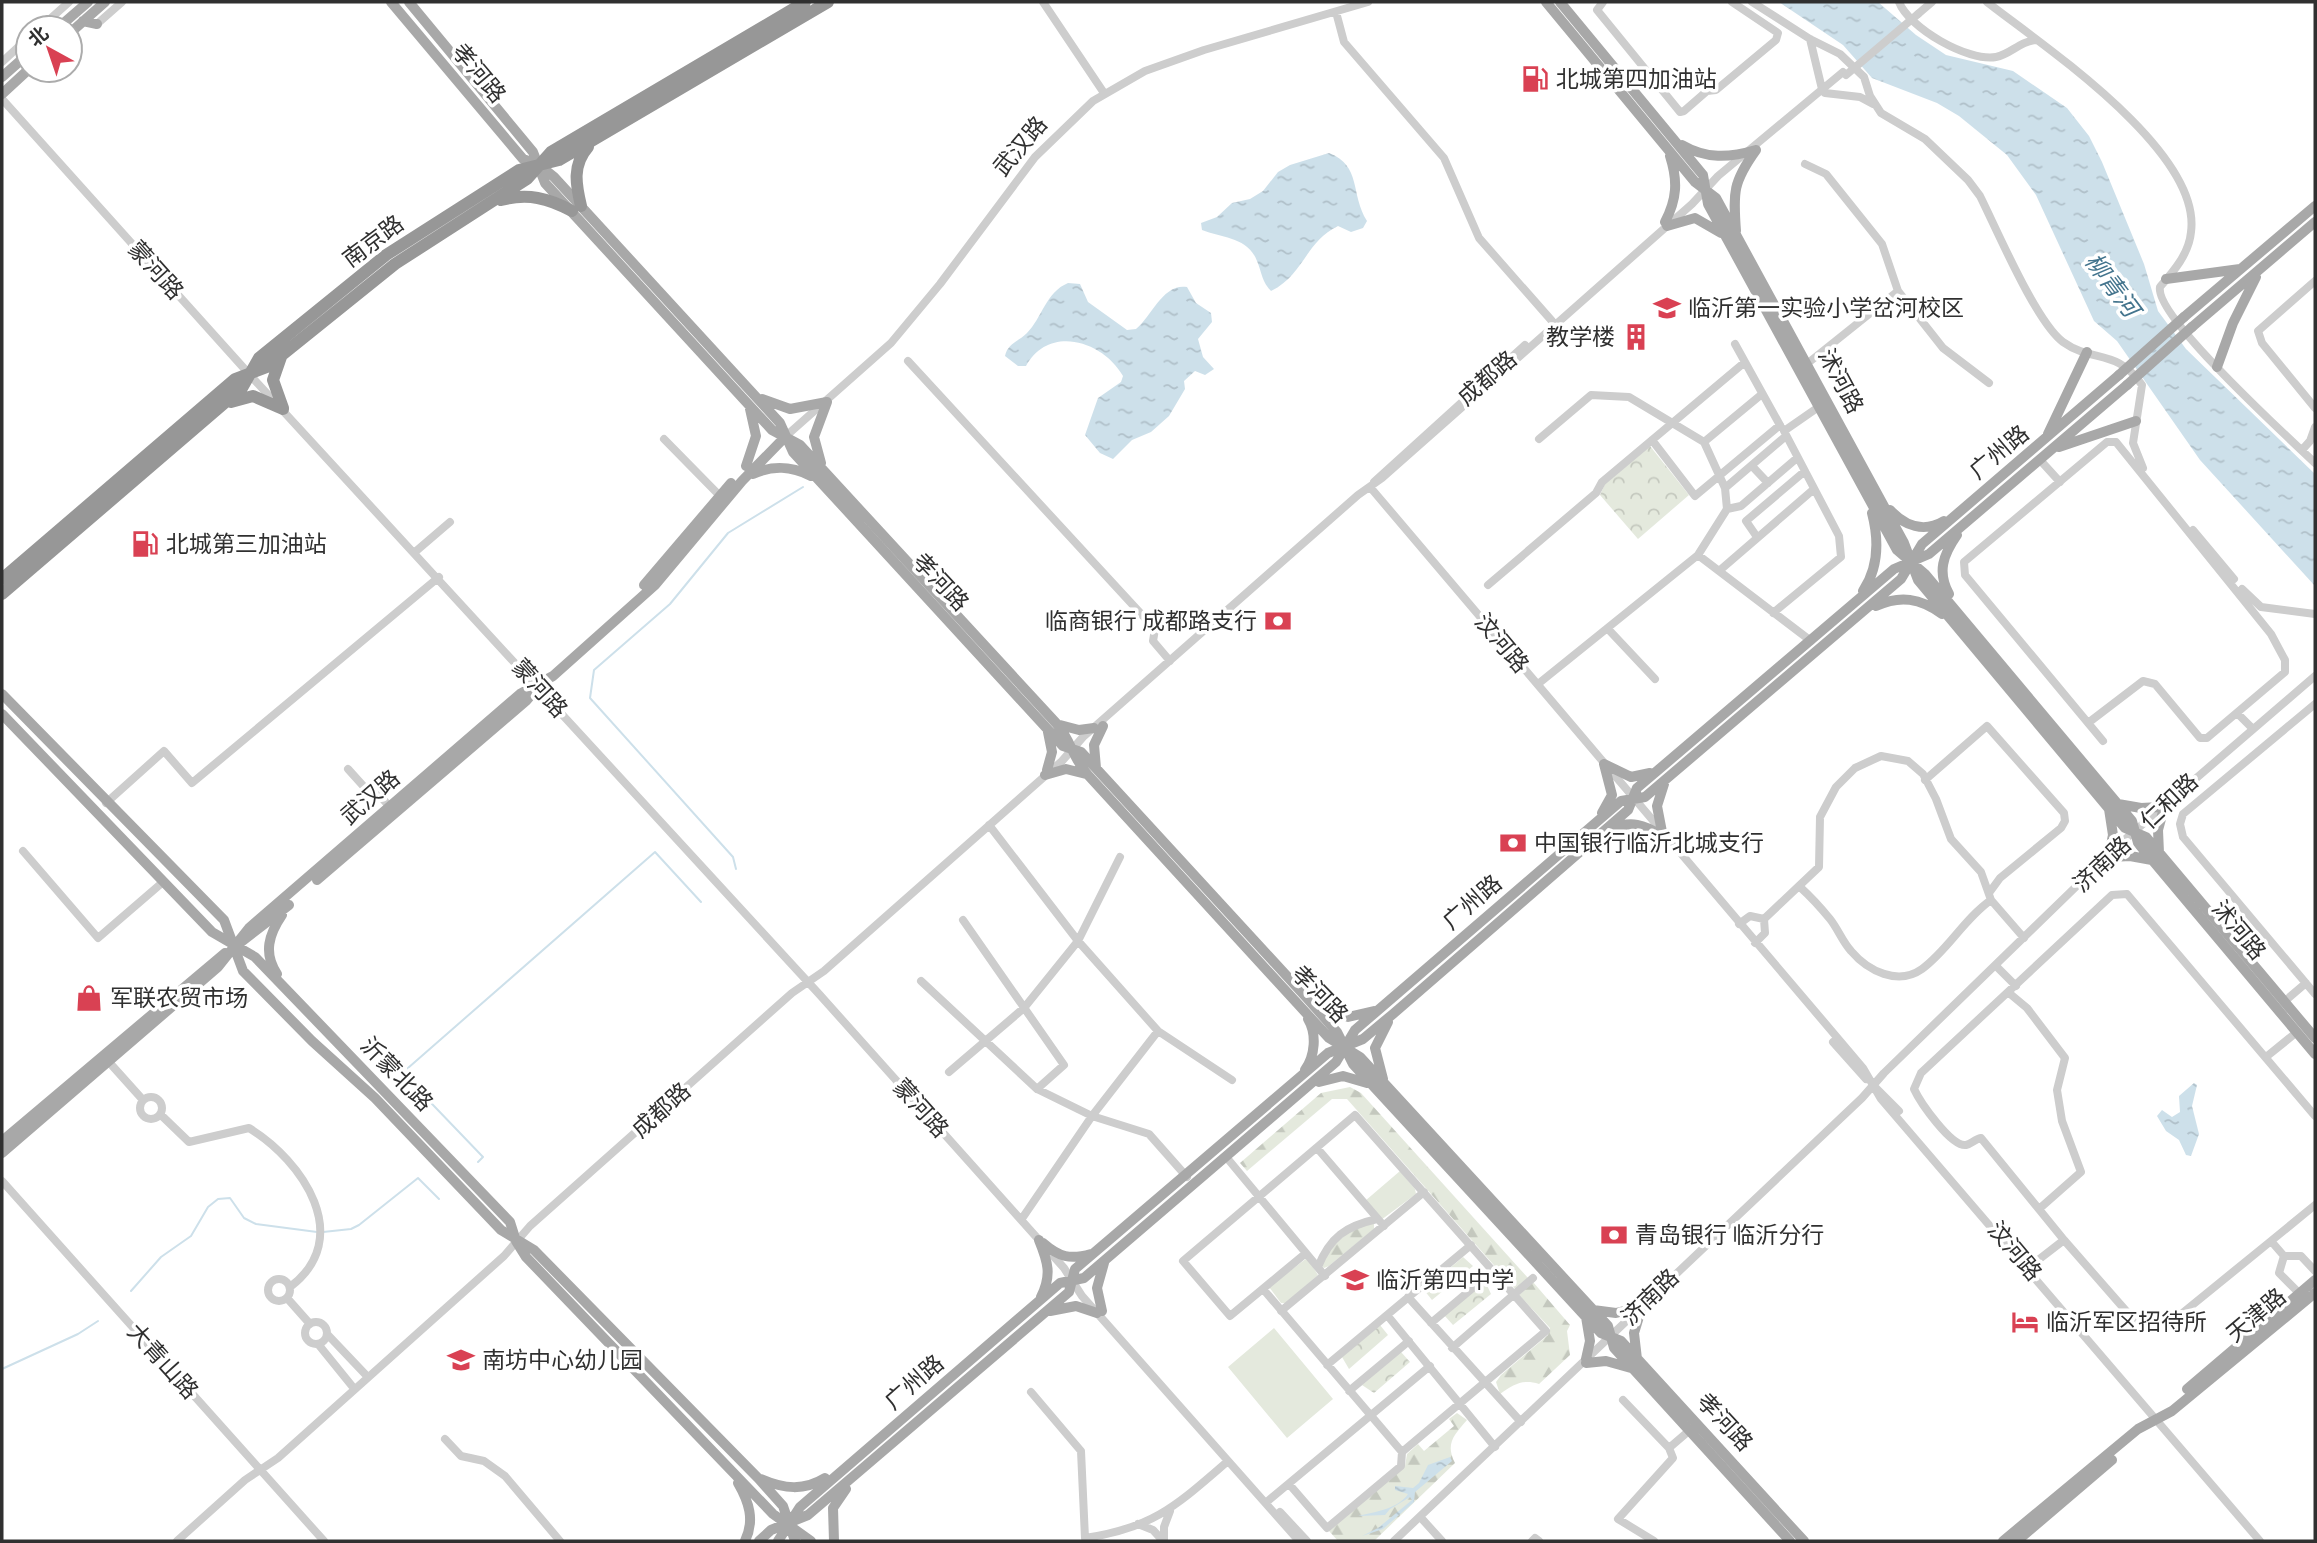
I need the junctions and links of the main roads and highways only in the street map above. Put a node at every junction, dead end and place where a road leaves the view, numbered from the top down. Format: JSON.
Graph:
{"nodes":[{"id":1,"x":88,"y":2,"type":"edge"},
{"id":2,"x":105,"y":2,"type":"edge"},
{"id":3,"x":391,"y":2,"type":"edge"},
{"id":4,"x":409,"y":2,"type":"edge"},
{"id":5,"x":805,"y":2,"type":"edge"},
{"id":6,"x":828,"y":2,"type":"edge"},
{"id":7,"x":1546,"y":2,"type":"edge"},
{"id":8,"x":1560,"y":2,"type":"edge"},
{"id":9,"x":74,"y":14,"type":"edge"},
{"id":10,"x":84,"y":20,"type":"edge"},
{"id":11,"x":84,"y":21,"type":"edge"},
{"id":12,"x":97,"y":24,"type":"road end"},
{"id":13,"x":595,"y":139,"type":"junction"},
{"id":14,"x":1671,"y":144,"type":"junction"},
{"id":15,"x":539,"y":164,"type":"junction"},
{"id":16,"x":488,"y":203,"type":"junction"},
{"id":17,"x":2315,"y":206,"type":"edge"},
{"id":18,"x":577,"y":208,"type":"junction"},
{"id":19,"x":2315,"y":222,"type":"edge"},
{"id":20,"x":1732,"y":236,"type":"junction"},
{"id":21,"x":2242,"y":269,"type":"junction"},
{"id":22,"x":2260,"y":270,"type":"junction"},
{"id":23,"x":2194,"y":276,"type":"junction"},
{"id":24,"x":2166,"y":279,"type":"road end"},
{"id":25,"x":2208,"y":298,"type":"junction"},
{"id":26,"x":2210,"y":312,"type":"junction"},
{"id":27,"x":2233,"y":323,"type":"junction"},
{"id":28,"x":2087,"y":352,"type":"road end"},
{"id":29,"x":282,"y":355,"type":"junction"},
{"id":30,"x":2217,"y":367,"type":"road end"},
{"id":31,"x":250,"y":374,"type":"junction"},
{"id":32,"x":2071,"y":388,"type":"junction"},
{"id":33,"x":2098,"y":393,"type":"junction"},
{"id":34,"x":751,"y":398,"type":"junction"},
{"id":35,"x":2105,"y":404,"type":"junction"},
{"id":36,"x":224,"y":405,"type":"junction"},
{"id":37,"x":2136,"y":421,"type":"road end"},
{"id":38,"x":2106,"y":430,"type":"junction"},
{"id":39,"x":786,"y":436,"type":"junction"},
{"id":40,"x":2045,"y":440,"type":"junction"},
{"id":41,"x":2053,"y":449,"type":"junction"},
{"id":42,"x":746,"y":466,"type":"junction"},
{"id":43,"x":822,"y":476,"type":"junction"},
{"id":44,"x":742,"y":481,"type":"junction"},
{"id":45,"x":1875,"y":499,"type":"junction"},
{"id":46,"x":1959,"y":513,"type":"junction"},
{"id":47,"x":1963,"y":525,"type":"junction"},
{"id":48,"x":1909,"y":564,"type":"junction"},
{"id":49,"x":3,"y":590,"type":"edge"},
{"id":50,"x":1854,"y":603,"type":"junction"},
{"id":51,"x":1864,"y":611,"type":"junction"},
{"id":52,"x":1957,"y":619,"type":"junction"},
{"id":53,"x":539,"y":686,"type":"junction"},
{"id":54,"x":2,"y":694,"type":"edge"},
{"id":55,"x":2,"y":714,"type":"edge"},
{"id":56,"x":1051,"y":726,"type":"junction"},
{"id":57,"x":1092,"y":772,"type":"junction"},
{"id":58,"x":1656,"y":772,"type":"junction"},
{"id":59,"x":1668,"y":778,"type":"junction"},
{"id":60,"x":1633,"y":800,"type":"junction"},
{"id":61,"x":2113,"y":806,"type":"junction"},
{"id":62,"x":1592,"y":827,"type":"junction"},
{"id":63,"x":1598,"y":837,"type":"junction"},
{"id":64,"x":2156,"y":856,"type":"junction"},
{"id":65,"x":294,"y":900,"type":"junction"},
{"id":66,"x":235,"y":946,"type":"junction"},
{"id":67,"x":290,"y":994,"type":"junction"},
{"id":68,"x":1302,"y":1000,"type":"junction"},
{"id":69,"x":1385,"y":1004,"type":"junction"},
{"id":70,"x":1393,"y":1014,"type":"junction"},
{"id":71,"x":2315,"y":1038,"type":"edge"},
{"id":72,"x":1344,"y":1047,"type":"junction"},
{"id":73,"x":2315,"y":1054,"type":"edge"},
{"id":74,"x":1297,"y":1080,"type":"junction"},
{"id":75,"x":1380,"y":1086,"type":"junction"},
{"id":76,"x":1306,"y":1089,"type":"junction"},
{"id":77,"x":2,"y":1141,"type":"edge"},
{"id":78,"x":2,"y":1153,"type":"edge"},
{"id":79,"x":516,"y":1241,"type":"junction"},
{"id":80,"x":1094,"y":1254,"type":"junction"},
{"id":81,"x":1105,"y":1261,"type":"junction"},
{"id":82,"x":2315,"y":1280,"type":"edge"},
{"id":83,"x":1072,"y":1282,"type":"junction"},
{"id":84,"x":2315,"y":1293,"type":"edge"},
{"id":85,"x":1038,"y":1302,"type":"junction"},
{"id":86,"x":1044,"y":1313,"type":"junction"},
{"id":87,"x":1589,"y":1314,"type":"junction"},
{"id":88,"x":1634,"y":1363,"type":"junction"},
{"id":89,"x":2155,"y":1420,"type":"junction"},
{"id":90,"x":852,"y":1463,"type":"junction"},
{"id":91,"x":727,"y":1465,"type":"junction"},
{"id":92,"x":859,"y":1473,"type":"junction"},
{"id":93,"x":758,"y":1478,"type":"junction"},
{"id":94,"x":789,"y":1524,"type":"junction"},
{"id":95,"x":745,"y":1541,"type":"edge"},
{"id":96,"x":759,"y":1541,"type":"edge"},
{"id":97,"x":778,"y":1541,"type":"edge"},
{"id":98,"x":795,"y":1541,"type":"edge"},
{"id":99,"x":811,"y":1541,"type":"edge"},
{"id":100,"x":834,"y":1541,"type":"edge"},
{"id":101,"x":1790,"y":1541,"type":"edge"},
{"id":102,"x":1804,"y":1541,"type":"edge"},
{"id":103,"x":2003,"y":1541,"type":"edge"},
{"id":104,"x":2017,"y":1541,"type":"edge"}],
"edges":[{"from":1,"to":9,"type":"main road"},
{"from":2,"to":10,"type":"main road"},
{"from":3,"to":15,"type":"main road","name":"孝河路"},
{"from":4,"to":15,"type":"main road","name":"孝河路"},
{"from":5,"to":15,"type":"highway","name":"南京路"},
{"from":6,"to":13,"type":"highway","name":"南京路"},
{"from":7,"to":14,"type":"main road","name":"沭河路"},
{"from":8,"to":14,"type":"main road","name":"沭河路"},
{"from":11,"to":12,"type":"main road"},
{"from":13,"to":15,"type":"highway","name":"南京路"},
{"from":13,"to":18,"type":"highway"},
{"from":14,"to":20,"type":"main road","name":"沭河路"},
{"from":14,"to":20,"type":"main road"},
{"from":14,"to":20,"type":"main road"},
{"from":15,"to":16,"type":"highway","name":"南京路"},
{"from":15,"to":18,"type":"main road","name":"孝河路"},
{"from":15,"to":31,"type":"highway","name":"南京路"},
{"from":16,"to":18,"type":"highway"},
{"from":16,"to":29,"type":"highway","name":"南京路"},
{"from":17,"to":21,"type":"main road"},
{"from":18,"to":34,"type":"main road","name":"孝河路"},
{"from":19,"to":22,"type":"main road"},
{"from":20,"to":45,"type":"main road","name":"沭河路"},
{"from":20,"to":45,"type":"main road","name":"沭河路"},
{"from":21,"to":23,"type":"main road"},
{"from":21,"to":25,"type":"main road"},
{"from":22,"to":26,"type":"main road"},
{"from":22,"to":27,"type":"main road"},
{"from":23,"to":24,"type":"main road"},
{"from":23,"to":25,"type":"main road"},
{"from":25,"to":33,"type":"main road","name":"广州路","bridge":true},
{"from":26,"to":27,"type":"main road"},
{"from":26,"to":35,"type":"main road","name":"广州路","bridge":true},
{"from":27,"to":30,"type":"main road"},
{"from":28,"to":32,"type":"main road"},
{"from":29,"to":31,"type":"highway","name":"南京路"},
{"from":29,"to":36,"type":"highway"},
{"from":31,"to":36,"type":"highway","name":"南京路"},
{"from":31,"to":49,"type":"highway","name":"南京路"},
{"from":32,"to":33,"type":"main road"},
{"from":32,"to":40,"type":"main road"},
{"from":33,"to":40,"type":"main road","name":"广州路"},
{"from":34,"to":39,"type":"main road","name":"孝河路"},
{"from":34,"to":42,"type":"main road"},
{"from":34,"to":43,"type":"main road"},
{"from":35,"to":38,"type":"main road"},
{"from":35,"to":41,"type":"main road","name":"广州路"},
{"from":36,"to":49,"type":"highway","name":"南京路"},
{"from":37,"to":38,"type":"main road"},
{"from":38,"to":41,"type":"main road"},
{"from":39,"to":42,"type":"main road","name":"武汉路"},
{"from":39,"to":43,"type":"main road","name":"孝河路"},
{"from":39,"to":44,"type":"main road","name":"武汉路"},
{"from":40,"to":46,"type":"main road","name":"广州路"},
{"from":41,"to":47,"type":"main road","name":"广州路"},
{"from":42,"to":53,"type":"main road","name":"武汉路"},
{"from":43,"to":44,"type":"main road"},
{"from":43,"to":56,"type":"main road","name":"孝河路"},
{"from":44,"to":53,"type":"main road","name":"武汉路"},
{"from":45,"to":46,"type":"main road"},
{"from":45,"to":48,"type":"main road","name":"沭河路"},
{"from":45,"to":50,"type":"main road"},
{"from":46,"to":48,"type":"main road","name":"广州路"},
{"from":47,"to":48,"type":"main road","name":"广州路"},
{"from":47,"to":52,"type":"main road"},
{"from":48,"to":50,"type":"main road","name":"广州路"},
{"from":48,"to":51,"type":"main road","name":"广州路"},
{"from":48,"to":52,"type":"main road","name":"沭河路"},
{"from":50,"to":58,"type":"main road","name":"广州路"},
{"from":51,"to":52,"type":"main road"},
{"from":51,"to":59,"type":"main road","name":"广州路"},
{"from":52,"to":61,"type":"main road","name":"沭河路"},
{"from":53,"to":65,"type":"main road","name":"武汉路"},
{"from":53,"to":66,"type":"main road","name":"武汉路"},
{"from":54,"to":66,"type":"main road","name":"沂蒙北路"},
{"from":55,"to":66,"type":"main road","name":"沂蒙北路"},
{"from":56,"to":57,"type":"main road","name":"孝河路"},
{"from":56,"to":57,"type":"main road"},
{"from":56,"to":57,"type":"main road"},
{"from":57,"to":68,"type":"main road","name":"孝河路"},
{"from":58,"to":60,"type":"main road","name":"广州路"},
{"from":58,"to":62,"type":"main road"},
{"from":59,"to":60,"type":"main road","name":"广州路"},
{"from":59,"to":63,"type":"main road"},
{"from":60,"to":62,"type":"main road","name":"广州路"},
{"from":60,"to":63,"type":"main road","name":"广州路"},
{"from":61,"to":64,"type":"main road","name":"沭河路"},
{"from":61,"to":64,"type":"main road"},
{"from":61,"to":64,"type":"main road"},
{"from":62,"to":69,"type":"main road","name":"广州路"},
{"from":63,"to":70,"type":"main road","name":"广州路"},
{"from":64,"to":71,"type":"main road","name":"沭河路"},
{"from":64,"to":73,"type":"main road","name":"沭河路"},
{"from":65,"to":66,"type":"main road","name":"武汉路"},
{"from":65,"to":67,"type":"main road"},
{"from":66,"to":67,"type":"main road","name":"沂蒙北路"},
{"from":66,"to":77,"type":"main road","name":"武汉路"},
{"from":66,"to":78,"type":"main road","name":"武汉路"},
{"from":66,"to":79,"type":"main road","name":"沂蒙北路"},
{"from":67,"to":79,"type":"main road","name":"沂蒙北路"},
{"from":68,"to":69,"type":"main road"},
{"from":68,"to":72,"type":"main road","name":"孝河路"},
{"from":68,"to":74,"type":"main road"},
{"from":69,"to":72,"type":"main road","name":"广州路"},
{"from":70,"to":72,"type":"main road","name":"广州路"},
{"from":70,"to":75,"type":"main road"},
{"from":72,"to":74,"type":"main road","name":"广州路"},
{"from":72,"to":75,"type":"main road","name":"孝河路"},
{"from":72,"to":76,"type":"main road","name":"广州路"},
{"from":74,"to":80,"type":"main road","name":"广州路"},
{"from":75,"to":76,"type":"main road"},
{"from":75,"to":87,"type":"main road","name":"孝河路"},
{"from":76,"to":81,"type":"main road","name":"广州路"},
{"from":79,"to":91,"type":"main road","name":"沂蒙北路"},
{"from":79,"to":93,"type":"main road","name":"沂蒙北路"},
{"from":80,"to":83,"type":"main road","name":"广州路"},
{"from":80,"to":85,"type":"main road"},
{"from":81,"to":83,"type":"main road","name":"广州路"},
{"from":81,"to":86,"type":"main road"},
{"from":82,"to":89,"type":"main road","name":"天津路"},
{"from":83,"to":85,"type":"main road","name":"广州路"},
{"from":83,"to":86,"type":"main road","name":"广州路"},
{"from":84,"to":89,"type":"main road","name":"天津路"},
{"from":85,"to":90,"type":"main road","name":"广州路"},
{"from":86,"to":92,"type":"main road","name":"广州路"},
{"from":87,"to":88,"type":"main road","name":"孝河路"},
{"from":87,"to":88,"type":"main road"},
{"from":87,"to":88,"type":"main road"},
{"from":88,"to":101,"type":"main road","name":"孝河路"},
{"from":88,"to":102,"type":"main road","name":"孝河路"},
{"from":89,"to":103,"type":"main road","name":"天津路"},
{"from":89,"to":104,"type":"main road","name":"天津路"},
{"from":90,"to":93,"type":"main road"},
{"from":90,"to":94,"type":"main road","name":"广州路"},
{"from":91,"to":94,"type":"main road","name":"沂蒙北路"},
{"from":91,"to":95,"type":"main road"},
{"from":92,"to":94,"type":"main road","name":"广州路"},
{"from":92,"to":100,"type":"main road"},
{"from":93,"to":94,"type":"main road","name":"沂蒙北路"},
{"from":94,"to":96,"type":"main road","name":"广州路"},
{"from":94,"to":97,"type":"main road","name":"广州路"},
{"from":94,"to":98,"type":"main road","name":"沂蒙北路"},
{"from":94,"to":99,"type":"main road","name":"沂蒙北路"}]}
